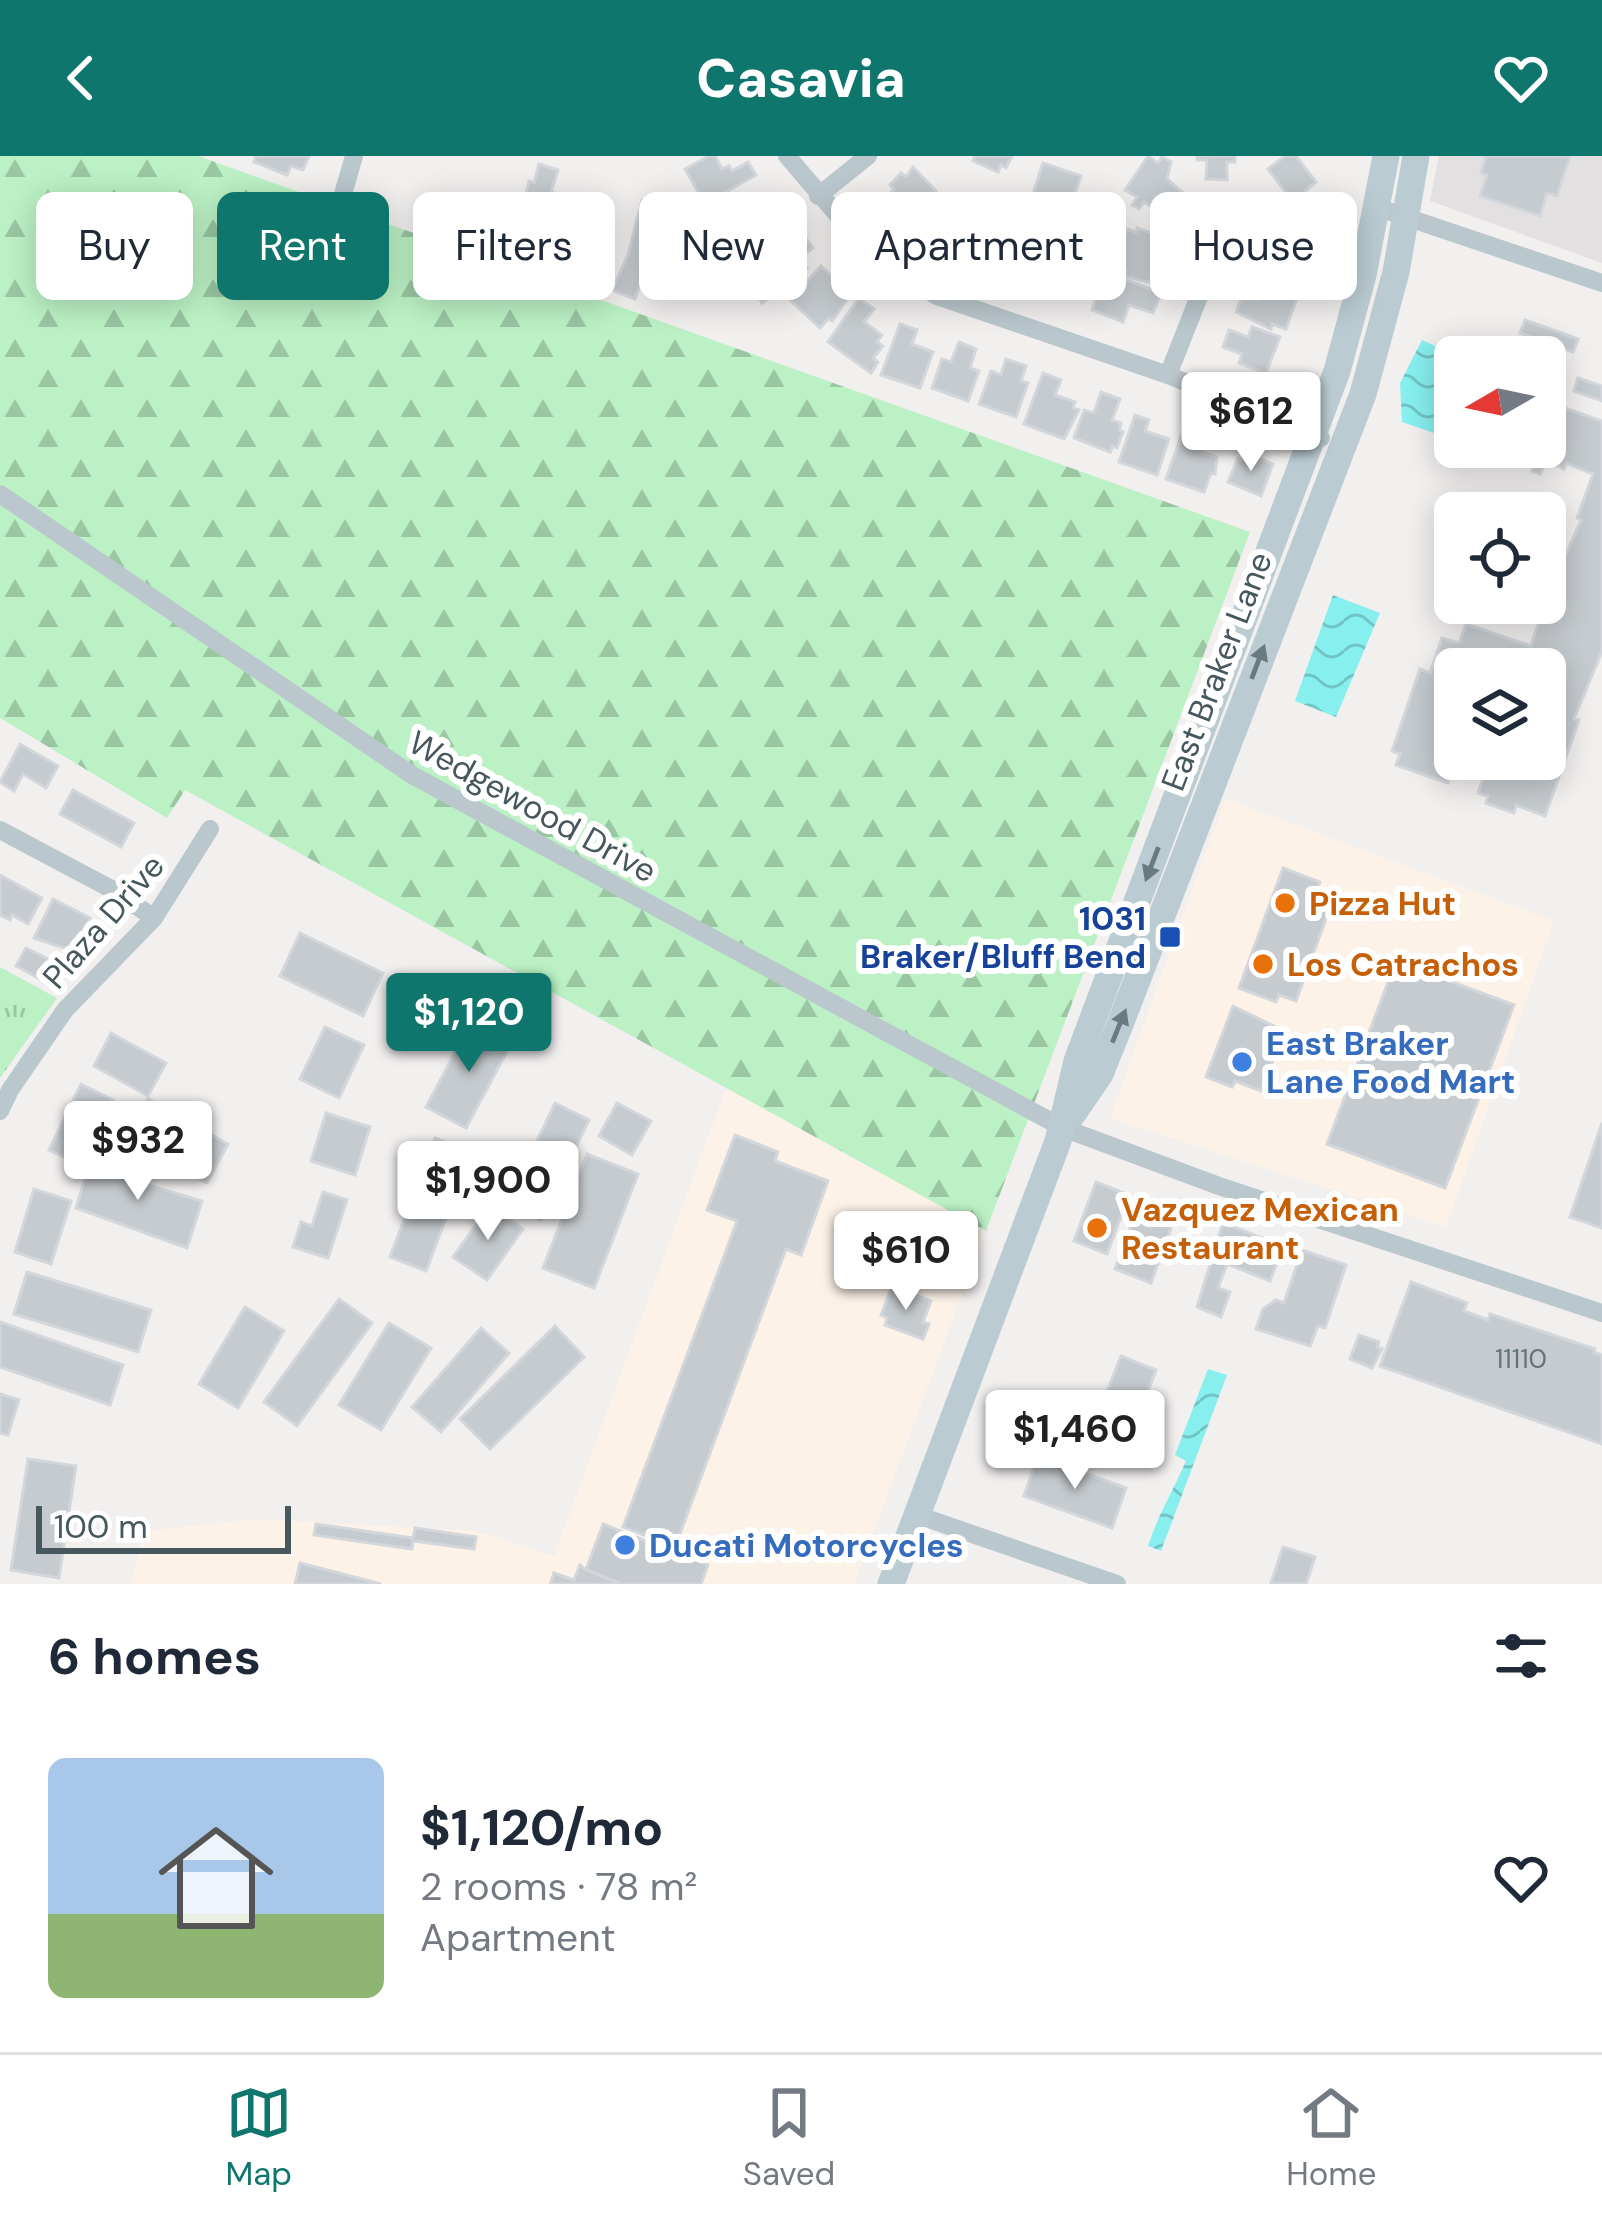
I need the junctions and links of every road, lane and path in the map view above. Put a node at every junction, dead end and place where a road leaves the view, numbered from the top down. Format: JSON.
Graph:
{"nodes":[{"id":1,"x":354,"y":156,"type":"edge"},
{"id":2,"x":787,"y":156,"type":"edge"},
{"id":3,"x":868,"y":156,"type":"edge"},
{"id":4,"x":1386,"y":156,"type":"edge"},
{"id":5,"x":1417,"y":156,"type":"edge"},
{"id":6,"x":344,"y":192,"type":"edge"},
{"id":7,"x":818,"y":196,"type":"junction"},
{"id":8,"x":1376,"y":207,"type":"junction"},
{"id":9,"x":1406,"y":216,"type":"junction"},
{"id":10,"x":1602,"y":283,"type":"edge"},
{"id":11,"x":1198,"y":300,"type":"edge"},
{"id":12,"x":1168,"y":375,"type":"junction"},
{"id":13,"x":1314,"y":434,"type":"junction"},
{"id":14,"x":1342,"y":447,"type":"junction"},
{"id":15,"x":0,"y":494,"type":"edge"},
{"id":16,"x":0,"y":830,"type":"edge"},
{"id":17,"x":210,"y":830,"type":"dead end"},
{"id":18,"x":154,"y":918,"type":"junction"},
{"id":19,"x":0,"y":1111,"type":"edge"},
{"id":20,"x":1063,"y":1128,"type":"junction"},
{"id":21,"x":1602,"y":1313,"type":"edge"},
{"id":22,"x":917,"y":1515,"type":"junction"},
{"id":23,"x":891,"y":1584,"type":"edge"},
{"id":24,"x":1117,"y":1584,"type":"edge"}],
"edges":[{"from":1,"to":6,"type":"street"},
{"from":2,"to":7,"type":"street"},
{"from":3,"to":7,"type":"street"},
{"from":4,"to":8,"type":"main road","name":"East Braker Lane"},
{"from":5,"to":9,"type":"main road","name":"East Braker Lane"},
{"from":7,"to":12,"type":"street"},
{"from":8,"to":9,"type":"street"},
{"from":8,"to":13,"type":"main road","name":"East Braker Lane"},
{"from":9,"to":10,"type":"street"},
{"from":9,"to":14,"type":"main road","name":"East Braker Lane"},
{"from":11,"to":12,"type":"street"},
{"from":12,"to":13,"type":"street"},
{"from":13,"to":14,"type":"street"},
{"from":13,"to":20,"type":"main road","name":"East Braker Lane","one_way":true},
{"from":20,"to":14,"type":"main road","name":"East Braker Lane","one_way":true},
{"from":15,"to":20,"type":"street","name":"Wedgewood Drive"},
{"from":16,"to":18,"type":"street"},
{"from":17,"to":18,"type":"street","name":"Plaza Drive"},
{"from":18,"to":19,"type":"street","name":"Plaza Drive"},
{"from":20,"to":21,"type":"street","name":"Wedgewood Drive"},
{"from":20,"to":22,"type":"main road","name":"East Braker Lane"},
{"from":22,"to":23,"type":"main road","name":"East Braker Lane"},
{"from":22,"to":24,"type":"street"}]}
